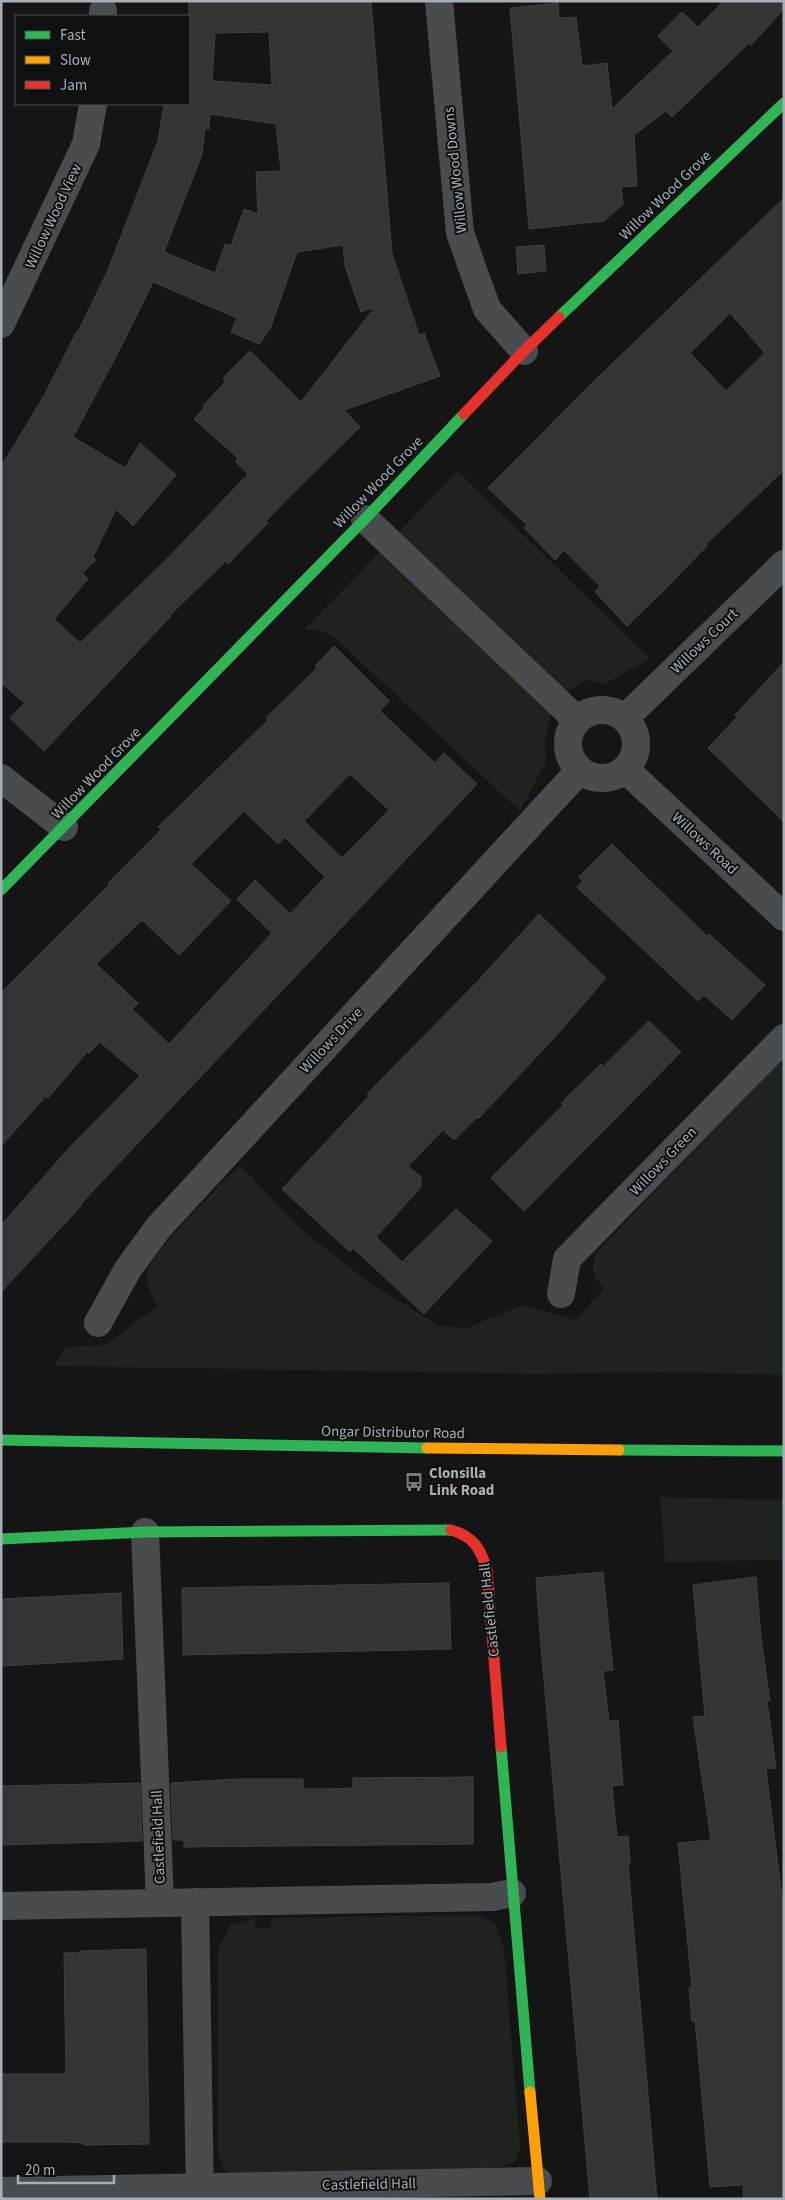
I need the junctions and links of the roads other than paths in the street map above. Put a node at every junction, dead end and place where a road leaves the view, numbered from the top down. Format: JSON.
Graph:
{"nodes":[{"id":1,"x":439,"y":1,"type":"edge"},
{"id":2,"x":784,"y":103,"type":"edge"},
{"id":3,"x":93,"y":105,"type":"edge"},
{"id":4,"x":1,"y":324,"type":"edge"},
{"id":5,"x":524,"y":351,"type":"junction"},
{"id":6,"x":365,"y":519,"type":"junction"},
{"id":7,"x":784,"y":564,"type":"edge"},
{"id":8,"x":625,"y":718,"type":"junction"},
{"id":9,"x":578,"y":720,"type":"junction"},
{"id":10,"x":626,"y":769,"type":"junction"},
{"id":11,"x":580,"y":770,"type":"junction"},
{"id":12,"x":1,"y":778,"type":"edge"},
{"id":13,"x":64,"y":827,"type":"junction"},
{"id":14,"x":1,"y":890,"type":"edge"},
{"id":15,"x":784,"y":917,"type":"edge"},
{"id":16,"x":784,"y":1038,"type":"edge"},
{"id":17,"x":561,"y":1294,"type":"dead end"},
{"id":18,"x":98,"y":1324,"type":"dead end"},
{"id":19,"x":1,"y":1440,"type":"edge"},
{"id":20,"x":784,"y":1451,"type":"edge"},
{"id":21,"x":145,"y":1532,"type":"junction"},
{"id":22,"x":1,"y":1539,"type":"edge"},
{"id":23,"x":512,"y":1894,"type":"junction"},
{"id":24,"x":160,"y":1902,"type":"junction"},
{"id":25,"x":195,"y":1902,"type":"junction"},
{"id":26,"x":1,"y":1906,"type":"edge"},
{"id":27,"x":539,"y":2190,"type":"edge"},
{"id":28,"x":1,"y":2191,"type":"edge"},
{"id":29,"x":200,"y":2193,"type":"edge"}],
"edges":[{"from":1,"to":5,"type":"street","name":"Willow Wood Downs"},
{"from":2,"to":5,"type":"street","name":"Willow Wood Grove"},
{"from":3,"to":4,"type":"street","name":"Willow Wood View"},
{"from":5,"to":6,"type":"street","name":"Willow Wood Grove"},
{"from":6,"to":9,"type":"street"},
{"from":6,"to":13,"type":"street","name":"Willow Wood Grove"},
{"from":7,"to":8,"type":"street","name":"Willows Court"},
{"from":8,"to":9,"type":"street"},
{"from":8,"to":10,"type":"street"},
{"from":9,"to":11,"type":"street"},
{"from":10,"to":11,"type":"street"},
{"from":10,"to":15,"type":"street","name":"Willows Road"},
{"from":11,"to":18,"type":"street","name":"Willows Drive"},
{"from":12,"to":13,"type":"street"},
{"from":13,"to":14,"type":"street","name":"Willow Wood Grove"},
{"from":16,"to":17,"type":"street","name":"Willows Green"},
{"from":19,"to":20,"type":"street","name":"Ongar Distributor Road"},
{"from":21,"to":22,"type":"street","name":"Castlefield Hall"},
{"from":21,"to":23,"type":"street","name":"Castlefield Hall"},
{"from":21,"to":24,"type":"street","name":"Castlefield Hall"},
{"from":23,"to":25,"type":"street","name":"Castlefield Hall"},
{"from":23,"to":27,"type":"street","name":"Castlefield Hall"},
{"from":24,"to":25,"type":"street","name":"Castlefield Hall"},
{"from":24,"to":26,"type":"street","name":"Castlefield Hall"},
{"from":25,"to":29,"type":"street"},
{"from":27,"to":29,"type":"street","name":"Castlefield Hall"},
{"from":28,"to":29,"type":"street","name":"Castlefield Hall"}]}
